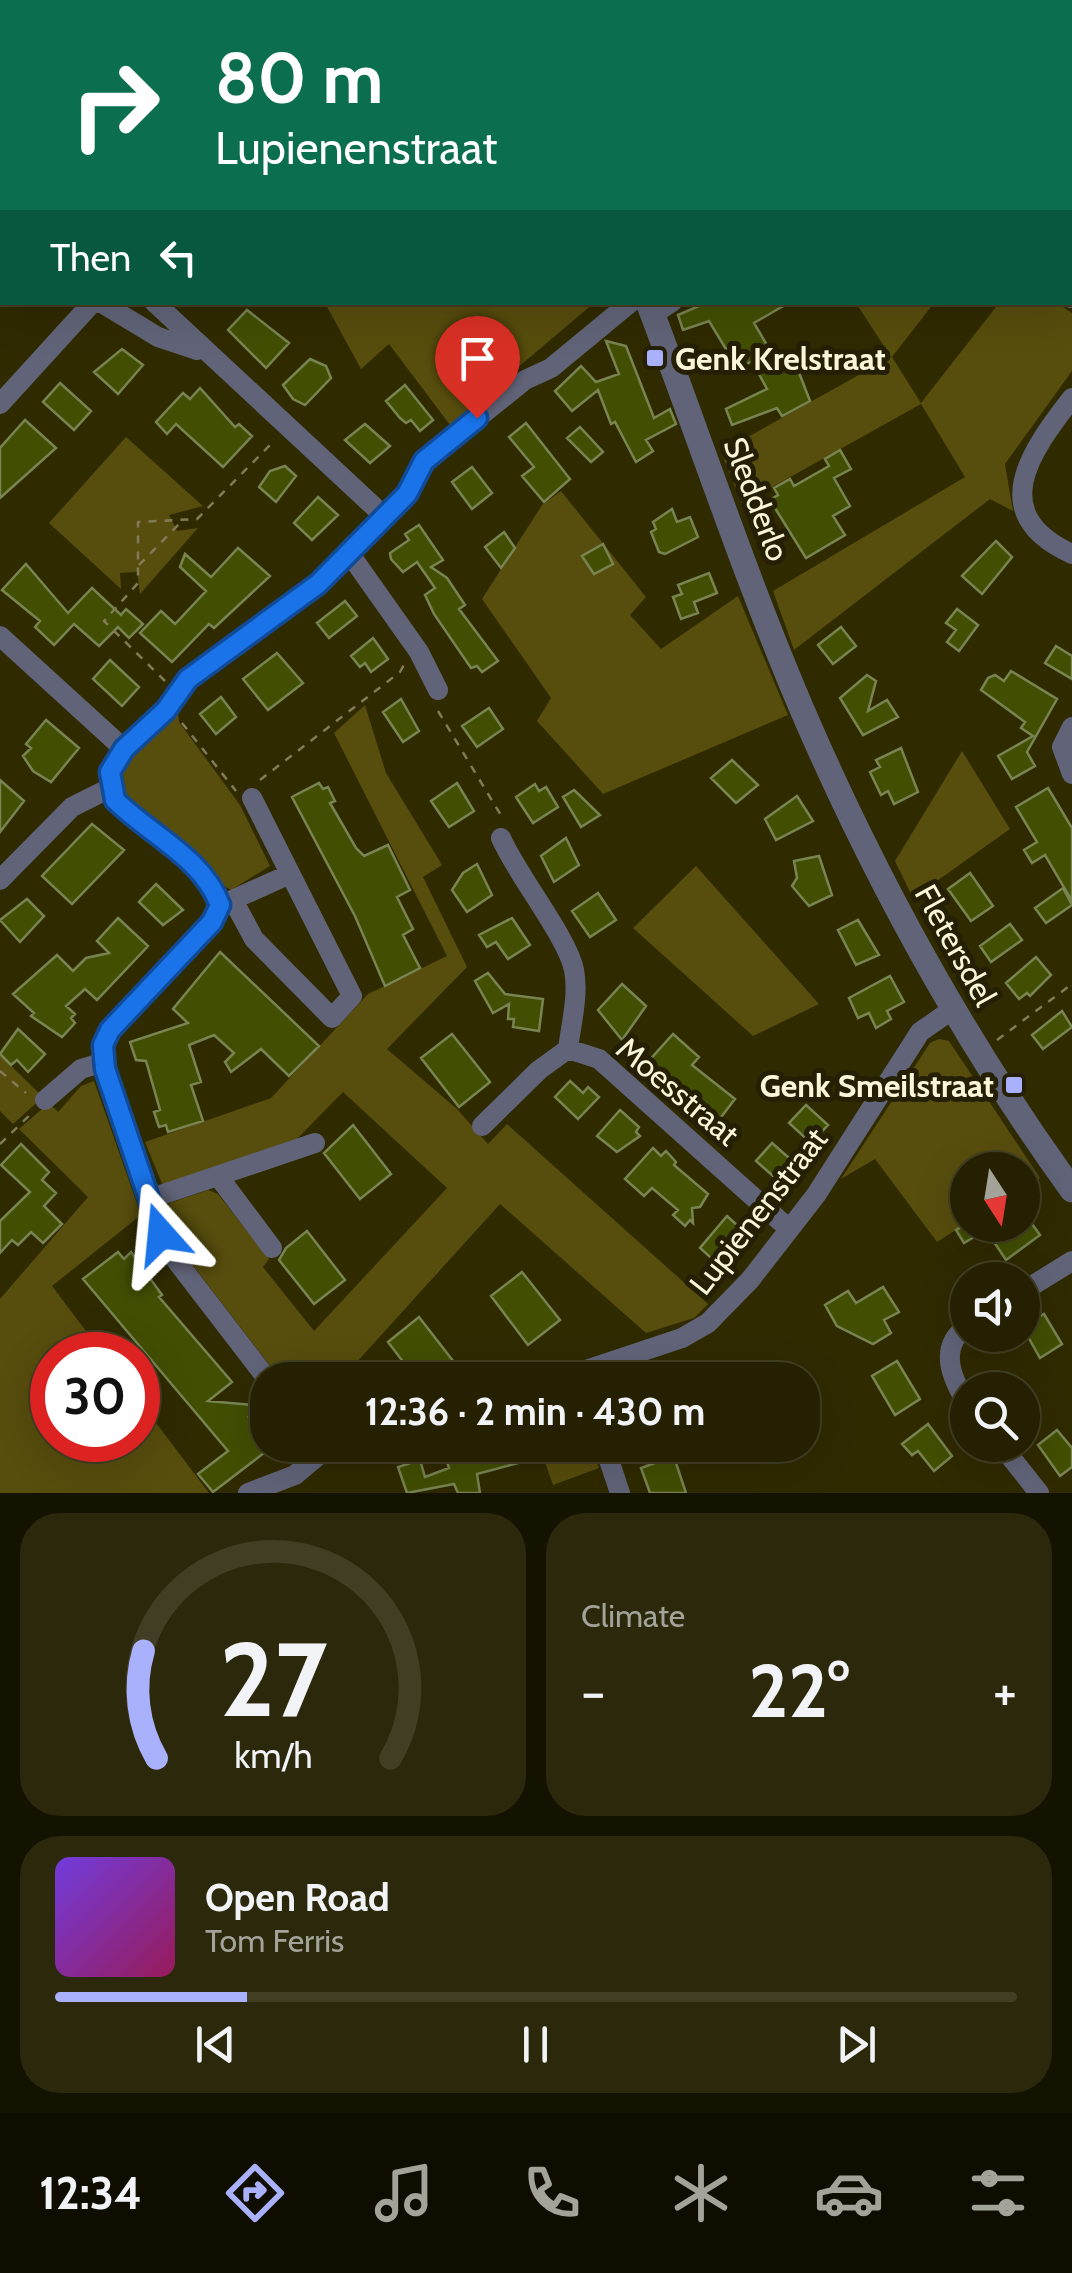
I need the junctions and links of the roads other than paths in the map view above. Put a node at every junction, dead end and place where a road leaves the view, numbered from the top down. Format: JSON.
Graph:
{"nodes":[{"id":1,"x":93,"y":305,"type":"edge"},
{"id":2,"x":101,"y":305,"type":"edge"},
{"id":3,"x":157,"y":305,"type":"edge"},
{"id":4,"x":651,"y":305,"type":"edge"},
{"id":5,"x":204,"y":352,"type":"junction"},
{"id":6,"x":1072,"y":398,"type":"edge"},
{"id":7,"x":0,"y":404,"type":"edge"},
{"id":8,"x":384,"y":516,"type":"junction"},
{"id":9,"x":349,"y":553,"type":"junction"},
{"id":10,"x":1072,"y":554,"type":"edge"},
{"id":11,"x":0,"y":636,"type":"edge"},
{"id":12,"x":438,"y":700,"type":"road end"},
{"id":13,"x":806,"y":718,"type":"joint"},
{"id":14,"x":1072,"y":728,"type":"edge"},
{"id":15,"x":124,"y":749,"type":"junction"},
{"id":16,"x":1072,"y":774,"type":"edge"},
{"id":17,"x":110,"y":788,"type":"junction"},
{"id":18,"x":250,"y":792,"type":"road end"},
{"id":19,"x":502,"y":831,"type":"road end"},
{"id":20,"x":290,"y":874,"type":"junction"},
{"id":21,"x":0,"y":880,"type":"edge"},
{"id":22,"x":226,"y":903,"type":"junction"},
{"id":23,"x":953,"y":1009,"type":"junction"},
{"id":24,"x":568,"y":1049,"type":"junction"},
{"id":25,"x":104,"y":1062,"type":"junction"},
{"id":26,"x":42,"y":1104,"type":"road end"},
{"id":27,"x":482,"y":1126,"type":"dead end"},
{"id":28,"x":316,"y":1143,"type":"dead end"},
{"id":29,"x":218,"y":1176,"type":"junction"},
{"id":30,"x":1072,"y":1190,"type":"edge"},
{"id":31,"x":149,"y":1199,"type":"junction"},
{"id":32,"x":789,"y":1229,"type":"junction"},
{"id":33,"x":272,"y":1248,"type":"dead end"},
{"id":34,"x":1072,"y":1261,"type":"edge"},
{"id":35,"x":1040,"y":1281,"type":"edge"},
{"id":36,"x":950,"y":1352,"type":"edge"},
{"id":37,"x":254,"y":1362,"type":"edge"},
{"id":38,"x":618,"y":1362,"type":"edge"},
{"id":39,"x":950,"y":1377,"type":"edge"},
{"id":40,"x":308,"y":1462,"type":"edge"},
{"id":41,"x":610,"y":1462,"type":"edge"},
{"id":42,"x":1014,"y":1462,"type":"edge"},
{"id":43,"x":248,"y":1493,"type":"edge"},
{"id":44,"x":620,"y":1493,"type":"edge"},
{"id":45,"x":1038,"y":1493,"type":"edge"}],
"edges":[{"from":1,"to":7,"type":"street"},
{"from":2,"to":5,"type":"street"},
{"from":3,"to":5,"type":"street"},
{"from":4,"to":8,"type":"street"},
{"from":4,"to":13,"type":"street","name":"Sledderlo"},
{"from":5,"to":8,"type":"street"},
{"from":6,"to":10,"type":"street"},
{"from":8,"to":9,"type":"street"},
{"from":9,"to":12,"type":"street"},
{"from":9,"to":15,"type":"street"},
{"from":11,"to":15,"type":"street"},
{"from":13,"to":23,"type":"street","name":"Fletersdel"},
{"from":14,"to":16,"type":"street"},
{"from":15,"to":17,"type":"street"},
{"from":17,"to":21,"type":"street"},
{"from":17,"to":22,"type":"street"},
{"from":18,"to":20,"type":"street"},
{"from":19,"to":24,"type":"street","name":"Moesstraat"},
{"from":20,"to":22,"type":"street"},
{"from":20,"to":22,"type":"street"},
{"from":22,"to":25,"type":"street"},
{"from":23,"to":30,"type":"street","name":"Fletersdel"},
{"from":23,"to":32,"type":"street","name":"Lupienenstraat"},
{"from":24,"to":27,"type":"street","name":"Moesstraat"},
{"from":24,"to":32,"type":"street","name":"Moesstraat"},
{"from":25,"to":26,"type":"street"},
{"from":25,"to":31,"type":"street"},
{"from":28,"to":29,"type":"street"},
{"from":29,"to":31,"type":"street"},
{"from":29,"to":33,"type":"street"},
{"from":31,"to":37,"type":"street"},
{"from":32,"to":38,"type":"street","name":"Lupienenstraat"},
{"from":34,"to":35,"type":"street"},
{"from":36,"to":39,"type":"street"},
{"from":40,"to":43,"type":"street"},
{"from":41,"to":44,"type":"street"},
{"from":42,"to":45,"type":"street"}]}
